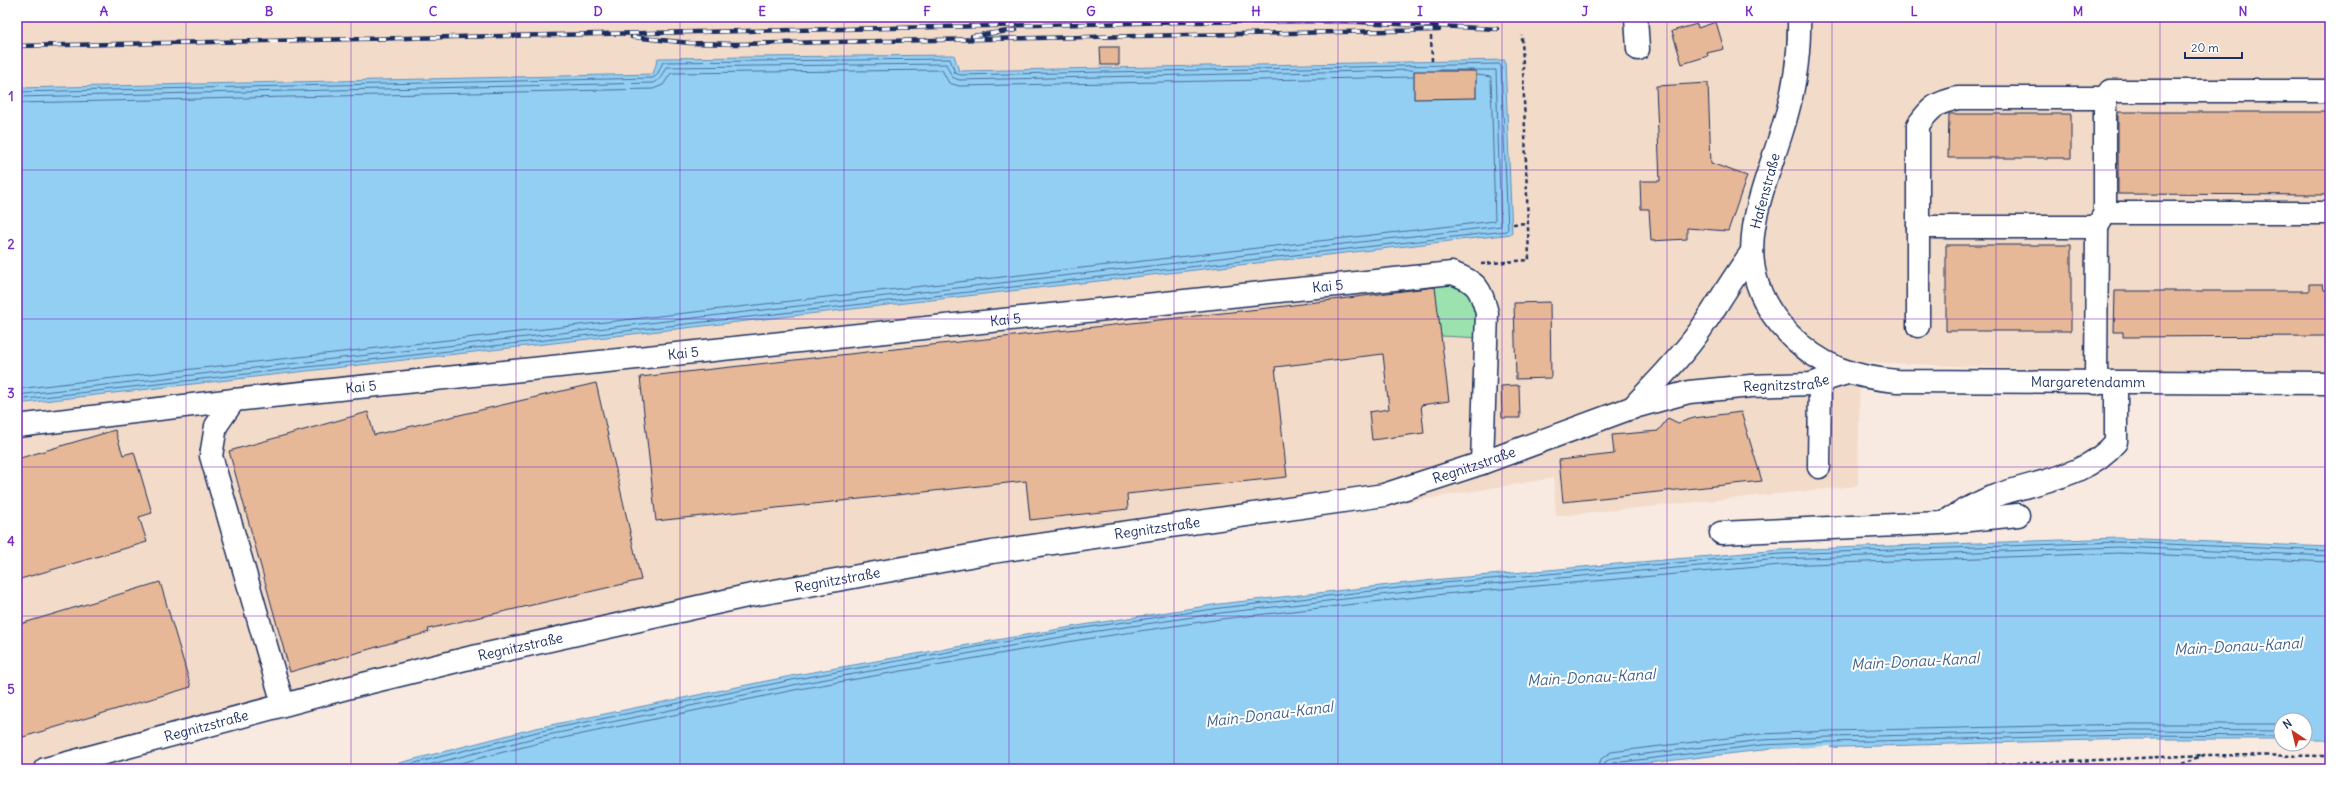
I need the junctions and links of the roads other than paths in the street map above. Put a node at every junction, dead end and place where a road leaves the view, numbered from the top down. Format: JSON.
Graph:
{"nodes":[{"id":1,"x":1636,"y":17,"type":"edge"},
{"id":2,"x":1799,"y":17,"type":"edge"},
{"id":3,"x":1638,"y":49,"type":"dead end"},
{"id":4,"x":2330,"y":91,"type":"edge"},
{"id":5,"x":2105,"y":98,"type":"junction"},
{"id":6,"x":2324,"y":213,"type":"dead end"},
{"id":7,"x":2101,"y":220,"type":"junction"},
{"id":8,"x":1918,"y":226,"type":"junction"},
{"id":9,"x":1752,"y":252,"type":"junction"},
{"id":10,"x":1918,"y":326,"type":"dead end"},
{"id":11,"x":1847,"y":374,"type":"junction"},
{"id":12,"x":1820,"y":381,"type":"junction"},
{"id":13,"x":2330,"y":382,"type":"edge"},
{"id":14,"x":2106,"y":383,"type":"junction"},
{"id":15,"x":234,"y":400,"type":"junction"},
{"id":16,"x":1631,"y":408,"type":"junction"},
{"id":17,"x":17,"y":426,"type":"edge"},
{"id":18,"x":1482,"y":463,"type":"junction"},
{"id":19,"x":1819,"y":467,"type":"dead end"},
{"id":20,"x":2018,"y":515,"type":"dead end"},
{"id":21,"x":1940,"y":523,"type":"junction"},
{"id":22,"x":1721,"y":533,"type":"dead end"},
{"id":23,"x":283,"y":704,"type":"junction"},
{"id":24,"x":45,"y":769,"type":"edge"}],
"edges":[{"from":1,"to":3,"type":"street"},
{"from":2,"to":9,"type":"street","name":"Hafenstraße"},
{"from":4,"to":5,"type":"street"},
{"from":5,"to":7,"type":"street"},
{"from":5,"to":8,"type":"street"},
{"from":6,"to":7,"type":"street"},
{"from":7,"to":8,"type":"street"},
{"from":7,"to":14,"type":"street"},
{"from":8,"to":10,"type":"street"},
{"from":9,"to":11,"type":"street","name":"Hafenstraße"},
{"from":9,"to":16,"type":"street","name":"Regnitzstraße"},
{"from":11,"to":12,"type":"street","name":"Regnitzstraße"},
{"from":11,"to":14,"type":"street","name":"Margaretendamm"},
{"from":12,"to":16,"type":"street","name":"Regnitzstraße"},
{"from":12,"to":19,"type":"street"},
{"from":13,"to":14,"type":"street","name":"Margaretendamm"},
{"from":14,"to":21,"type":"street"},
{"from":15,"to":17,"type":"street","name":"Kai 5"},
{"from":15,"to":18,"type":"street","name":"Kai 5"},
{"from":15,"to":23,"type":"street"},
{"from":16,"to":18,"type":"street","name":"Regnitzstraße"},
{"from":18,"to":23,"type":"street","name":"Regnitzstraße"},
{"from":20,"to":21,"type":"street"},
{"from":21,"to":22,"type":"street"},
{"from":23,"to":24,"type":"street","name":"Regnitzstraße"}]}
